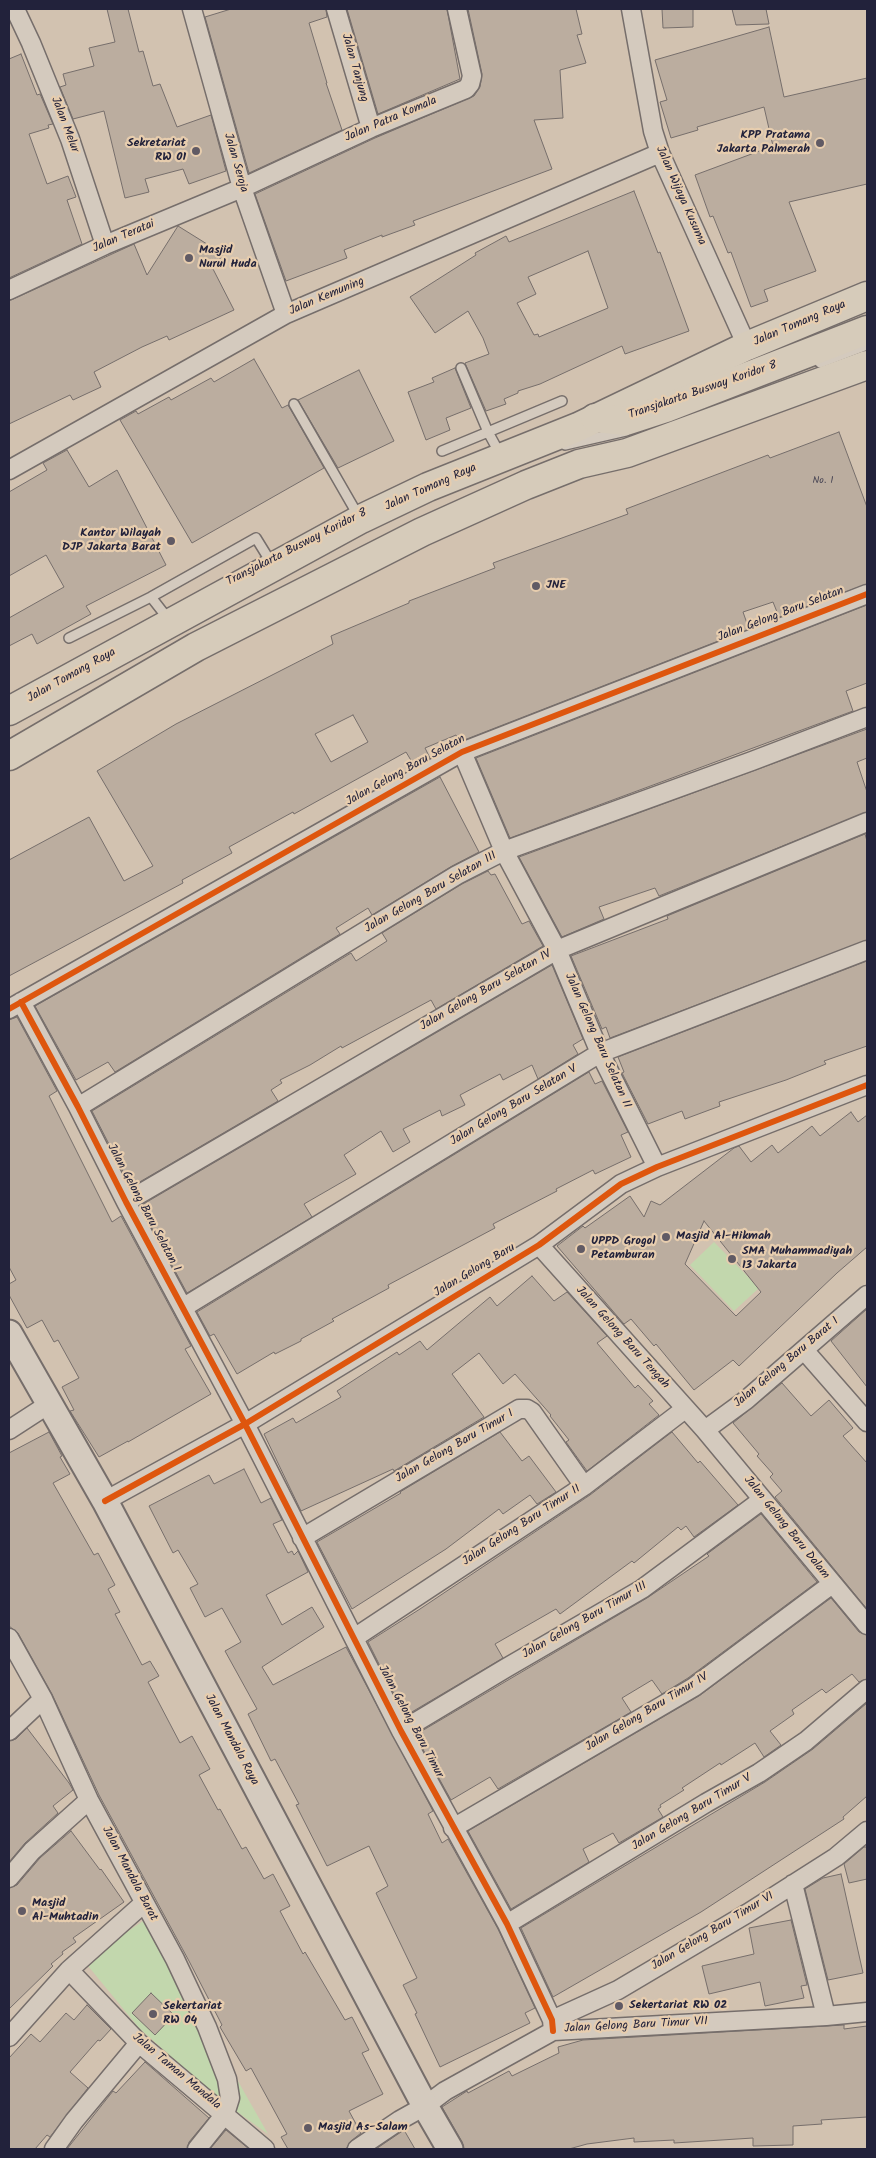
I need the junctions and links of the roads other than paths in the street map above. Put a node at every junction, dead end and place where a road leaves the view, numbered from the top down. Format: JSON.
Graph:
{"nodes":[{"id":1,"x":15,"y":9,"type":"edge"},
{"id":2,"x":192,"y":9,"type":"edge"},
{"id":3,"x":336,"y":9,"type":"edge"},
{"id":4,"x":457,"y":9,"type":"edge"},
{"id":5,"x":631,"y":9,"type":"edge"},
{"id":6,"x":371,"y":128,"type":"junction"},
{"id":7,"x":660,"y":153,"type":"junction"},
{"id":8,"x":242,"y":188,"type":"junction"},
{"id":9,"x":105,"y":245,"type":"junction"},
{"id":10,"x":9,"y":290,"type":"edge"},
{"id":11,"x":867,"y":296,"type":"edge"},
{"id":12,"x":286,"y":314,"type":"junction"},
{"id":13,"x":867,"y":330,"type":"edge"},
{"id":14,"x":867,"y":345,"type":"edge"},
{"id":15,"x":747,"y":346,"type":"junction"},
{"id":16,"x":867,"y":365,"type":"edge"},
{"id":17,"x":813,"y":366,"type":"dead end"},
{"id":18,"x":461,"y":368,"type":"dead end"},
{"id":19,"x":562,"y":401,"type":"dead end"},
{"id":20,"x":294,"y":404,"type":"dead end"},
{"id":21,"x":595,"y":418,"type":"junction"},
{"id":22,"x":635,"y":429,"type":"dead end"},
{"id":23,"x":488,"y":432,"type":"junction"},
{"id":24,"x":442,"y":451,"type":"dead end"},
{"id":25,"x":501,"y":457,"type":"junction"},
{"id":26,"x":9,"y":470,"type":"edge"},
{"id":27,"x":466,"y":482,"type":"dead end"},
{"id":28,"x":404,"y":509,"type":"dead end"},
{"id":29,"x":361,"y":519,"type":"junction"},
{"id":30,"x":422,"y":532,"type":"junction"},
{"id":31,"x":380,"y":542,"type":"dead end"},
{"id":32,"x":274,"y":566,"type":"junction"},
{"id":33,"x":867,"y":594,"type":"edge"},
{"id":34,"x":151,"y":598,"type":"junction"},
{"id":35,"x":259,"y":604,"type":"dead end"},
{"id":36,"x":171,"y":622,"type":"junction"},
{"id":37,"x":69,"y":638,"type":"dead end"},
{"id":38,"x":9,"y":711,"type":"edge"},
{"id":39,"x":867,"y":717,"type":"edge"},
{"id":40,"x":9,"y":721,"type":"edge"},
{"id":41,"x":42,"y":725,"type":"dead end"},
{"id":42,"x":462,"y":752,"type":"junction"},
{"id":43,"x":9,"y":756,"type":"edge"},
{"id":44,"x":867,"y":822,"type":"edge"},
{"id":45,"x":504,"y":851,"type":"junction"},
{"id":46,"x":557,"y":950,"type":"junction"},
{"id":47,"x":867,"y":950,"type":"edge"},
{"id":48,"x":15,"y":1005,"type":"edge"},
{"id":49,"x":600,"y":1054,"type":"junction"},
{"id":50,"x":867,"y":1085,"type":"edge"},
{"id":51,"x":78,"y":1107,"type":"junction"},
{"id":52,"x":657,"y":1167,"type":"junction"},
{"id":53,"x":126,"y":1202,"type":"junction"},
{"id":54,"x":539,"y":1246,"type":"junction"},
{"id":55,"x":867,"y":1295,"type":"edge"},
{"id":56,"x":184,"y":1307,"type":"junction"},
{"id":57,"x":9,"y":1333,"type":"edge"},
{"id":58,"x":804,"y":1350,"type":"junction"},
{"id":59,"x":49,"y":1404,"type":"junction"},
{"id":60,"x":685,"y":1409,"type":"junction"},
{"id":61,"x":867,"y":1422,"type":"edge"},
{"id":62,"x":245,"y":1424,"type":"junction"},
{"id":63,"x":9,"y":1430,"type":"edge"},
{"id":64,"x":706,"y":1430,"type":"junction"},
{"id":65,"x":584,"y":1486,"type":"junction"},
{"id":66,"x":762,"y":1500,"type":"junction"},
{"id":67,"x":105,"y":1501,"type":"junction"},
{"id":68,"x":302,"y":1538,"type":"junction"},
{"id":69,"x":832,"y":1584,"type":"junction"},
{"id":70,"x":867,"y":1625,"type":"edge"},
{"id":71,"x":9,"y":1638,"type":"edge"},
{"id":72,"x":354,"y":1638,"type":"junction"},
{"id":73,"x":867,"y":1689,"type":"edge"},
{"id":74,"x":43,"y":1699,"type":"junction"},
{"id":75,"x":9,"y":1731,"type":"edge"},
{"id":76,"x":401,"y":1731,"type":"junction"},
{"id":77,"x":89,"y":1800,"type":"junction"},
{"id":78,"x":453,"y":1828,"type":"junction"},
{"id":79,"x":867,"y":1831,"type":"edge"},
{"id":80,"x":9,"y":1878,"type":"edge"},
{"id":81,"x":792,"y":1884,"type":"junction"},
{"id":82,"x":144,"y":1903,"type":"junction"},
{"id":83,"x":507,"y":1924,"type":"junction"},
{"id":84,"x":69,"y":1970,"type":"junction"},
{"id":85,"x":867,"y":2012,"type":"edge"},
{"id":86,"x":826,"y":2016,"type":"junction"},
{"id":87,"x":552,"y":2026,"type":"junction"},
{"id":88,"x":9,"y":2037,"type":"edge"},
{"id":89,"x":139,"y":2044,"type":"junction"},
{"id":90,"x":425,"y":2106,"type":"junction"},
{"id":91,"x":225,"y":2114,"type":"junction"},
{"id":92,"x":54,"y":2149,"type":"edge"},
{"id":93,"x":197,"y":2149,"type":"edge"},
{"id":94,"x":265,"y":2149,"type":"edge"},
{"id":95,"x":356,"y":2149,"type":"edge"},
{"id":96,"x":450,"y":2149,"type":"edge"}],
"edges":[{"from":1,"to":9,"type":"street","name":"Jalan Melur"},
{"from":2,"to":8,"type":"street","name":"Jalan Seroja"},
{"from":3,"to":6,"type":"street","name":"Jalan Tanjung"},
{"from":4,"to":6,"type":"street","name":"Jalan Patra Komala"},
{"from":5,"to":7,"type":"street","name":"Jalan Wijaya Kusuma"},
{"from":6,"to":8,"type":"street","name":"Jalan Patra Komala"},
{"from":7,"to":12,"type":"street","name":"Jalan Kemuning"},
{"from":7,"to":15,"type":"street","name":"Jalan Wijaya Kusuma"},
{"from":8,"to":9,"type":"street","name":"Jalan Teratai"},
{"from":8,"to":12,"type":"street","name":"Jalan Seroja"},
{"from":9,"to":10,"type":"street","name":"Jalan Teratai"},
{"from":11,"to":15,"type":"main road","name":"Jalan Tomang Raya"},
{"from":12,"to":26,"type":"street","name":"Jalan Kemuning"},
{"from":13,"to":21,"type":"main road"},
{"from":14,"to":17,"type":"lane"},
{"from":15,"to":21,"type":"main road","name":"Jalan Tomang Raya"},
{"from":16,"to":30,"type":"main road"},
{"from":18,"to":23,"type":"lane"},
{"from":19,"to":23,"type":"lane"},
{"from":20,"to":29,"type":"lane"},
{"from":21,"to":25,"type":"main road","name":"Jalan Tomang Raya"},
{"from":22,"to":27,"type":"lane","name":"Transjakarta Busway Koridor 8"},
{"from":23,"to":24,"type":"lane"},
{"from":23,"to":25,"type":"lane"},
{"from":25,"to":29,"type":"main road","name":"Jalan Tomang Raya"},
{"from":28,"to":40,"type":"lane","name":"Transjakarta Busway Koridor 8"},
{"from":29,"to":32,"type":"main road","name":"Jalan Tomang Raya"},
{"from":30,"to":31,"type":"lane"},
{"from":30,"to":43,"type":"main road"},
{"from":32,"to":34,"type":"lane"},
{"from":32,"to":36,"type":"main road","name":"Jalan Tomang Raya"},
{"from":33,"to":42,"type":"street","name":"Jalan Gelong Baru Selatan"},
{"from":34,"to":36,"type":"lane"},
{"from":34,"to":37,"type":"lane"},
{"from":35,"to":41,"type":"lane"},
{"from":36,"to":38,"type":"main road","name":"Jalan Tomang Raya"},
{"from":39,"to":45,"type":"street","name":"Jalan Gelong Baru Selatan III"},
{"from":42,"to":45,"type":"street","name":"Jalan Gelong Baru Selatan II"},
{"from":42,"to":48,"type":"street","name":"Jalan Gelong Baru Selatan"},
{"from":44,"to":46,"type":"street","name":"Jalan Gelong Baru Selatan IV"},
{"from":45,"to":46,"type":"street","name":"Jalan Gelong Baru Selatan II"},
{"from":45,"to":51,"type":"street","name":"Jalan Gelong Baru Selatan III"},
{"from":46,"to":49,"type":"street","name":"Jalan Gelong Baru Selatan II"},
{"from":46,"to":53,"type":"street","name":"Jalan Gelong Baru Selatan IV"},
{"from":47,"to":49,"type":"street","name":"Jalan Gelong Baru Selatan V"},
{"from":48,"to":51,"type":"street","name":"Jalan Gelong Baru Selatan I"},
{"from":49,"to":52,"type":"street","name":"Jalan Gelong Baru Selatan II"},
{"from":49,"to":56,"type":"street","name":"Jalan Gelong Baru Selatan V"},
{"from":50,"to":52,"type":"street","name":"Jalan Gelong Baru"},
{"from":51,"to":53,"type":"street","name":"Jalan Gelong Baru Selatan I"},
{"from":52,"to":54,"type":"street","name":"Jalan Gelong Baru"},
{"from":53,"to":56,"type":"street","name":"Jalan Gelong Baru Selatan I"},
{"from":54,"to":60,"type":"street","name":"Jalan Gelong Baru Tengah"},
{"from":54,"to":62,"type":"street","name":"Jalan Gelong Baru"},
{"from":55,"to":58,"type":"street","name":"Jalan Gelong Baru Barat I"},
{"from":56,"to":62,"type":"street","name":"Jalan Gelong Baru Selatan I"},
{"from":57,"to":59,"type":"street","name":"Jalan Mandala Raya"},
{"from":58,"to":61,"type":"street"},
{"from":58,"to":64,"type":"street","name":"Jalan Gelong Baru Barat I"},
{"from":59,"to":63,"type":"street"},
{"from":59,"to":67,"type":"street","name":"Jalan Mandala Raya"},
{"from":60,"to":64,"type":"street","name":"Jalan Gelong Baru Tengah"},
{"from":60,"to":65,"type":"street","name":"Jalan Gelong Baru Timur II"},
{"from":62,"to":67,"type":"street","name":"Jalan Gelong Baru"},
{"from":62,"to":68,"type":"street","name":"Jalan Gelong Baru Timur"},
{"from":64,"to":66,"type":"street","name":"Jalan Gelong Baru Dalam"},
{"from":65,"to":68,"type":"street","name":"Jalan Gelong Baru Timur I"},
{"from":65,"to":72,"type":"street","name":"Jalan Gelong Baru Timur II"},
{"from":66,"to":69,"type":"street","name":"Jalan Gelong Baru Dalam"},
{"from":66,"to":76,"type":"street","name":"Jalan Gelong Baru Timur III"},
{"from":67,"to":90,"type":"street","name":"Jalan Mandala Raya"},
{"from":68,"to":72,"type":"street","name":"Jalan Gelong Baru Timur"},
{"from":69,"to":70,"type":"street","name":"Jalan Gelong Baru Dalam"},
{"from":69,"to":78,"type":"street","name":"Jalan Gelong Baru Timur IV"},
{"from":71,"to":74,"type":"street","name":"Jalan Mandala Barat"},
{"from":72,"to":76,"type":"street","name":"Jalan Gelong Baru Timur"},
{"from":73,"to":83,"type":"street","name":"Jalan Gelong Baru Timur V"},
{"from":74,"to":75,"type":"street"},
{"from":74,"to":77,"type":"street","name":"Jalan Mandala Barat"},
{"from":76,"to":78,"type":"street","name":"Jalan Gelong Baru Timur"},
{"from":77,"to":80,"type":"street"},
{"from":77,"to":82,"type":"street","name":"Jalan Mandala Barat"},
{"from":78,"to":83,"type":"street","name":"Jalan Gelong Baru Timur"},
{"from":79,"to":81,"type":"street","name":"Jalan Gelong Baru Timur VI"},
{"from":81,"to":86,"type":"street"},
{"from":81,"to":87,"type":"street","name":"Jalan Gelong Baru Timur VI"},
{"from":82,"to":84,"type":"street"},
{"from":82,"to":91,"type":"street","name":"Jalan Mandala Barat"},
{"from":83,"to":87,"type":"street","name":"Jalan Gelong Baru Timur"},
{"from":84,"to":88,"type":"street"},
{"from":84,"to":89,"type":"street","name":"Jalan Taman Mandala"},
{"from":85,"to":86,"type":"street","name":"Jalan Gelong Baru Timur VII"},
{"from":86,"to":87,"type":"street","name":"Jalan Gelong Baru Timur VII"},
{"from":87,"to":90,"type":"street","name":"Jalan Gelong Baru Timur VII"},
{"from":89,"to":91,"type":"street","name":"Jalan Taman Mandala"},
{"from":89,"to":92,"type":"street"},
{"from":90,"to":95,"type":"street","name":"Jalan Gelong Baru Timur VII"},
{"from":90,"to":96,"type":"street","name":"Jalan Mandala Raya"},
{"from":91,"to":93,"type":"street"},
{"from":91,"to":94,"type":"street","name":"Jalan Taman Mandala"}]}
